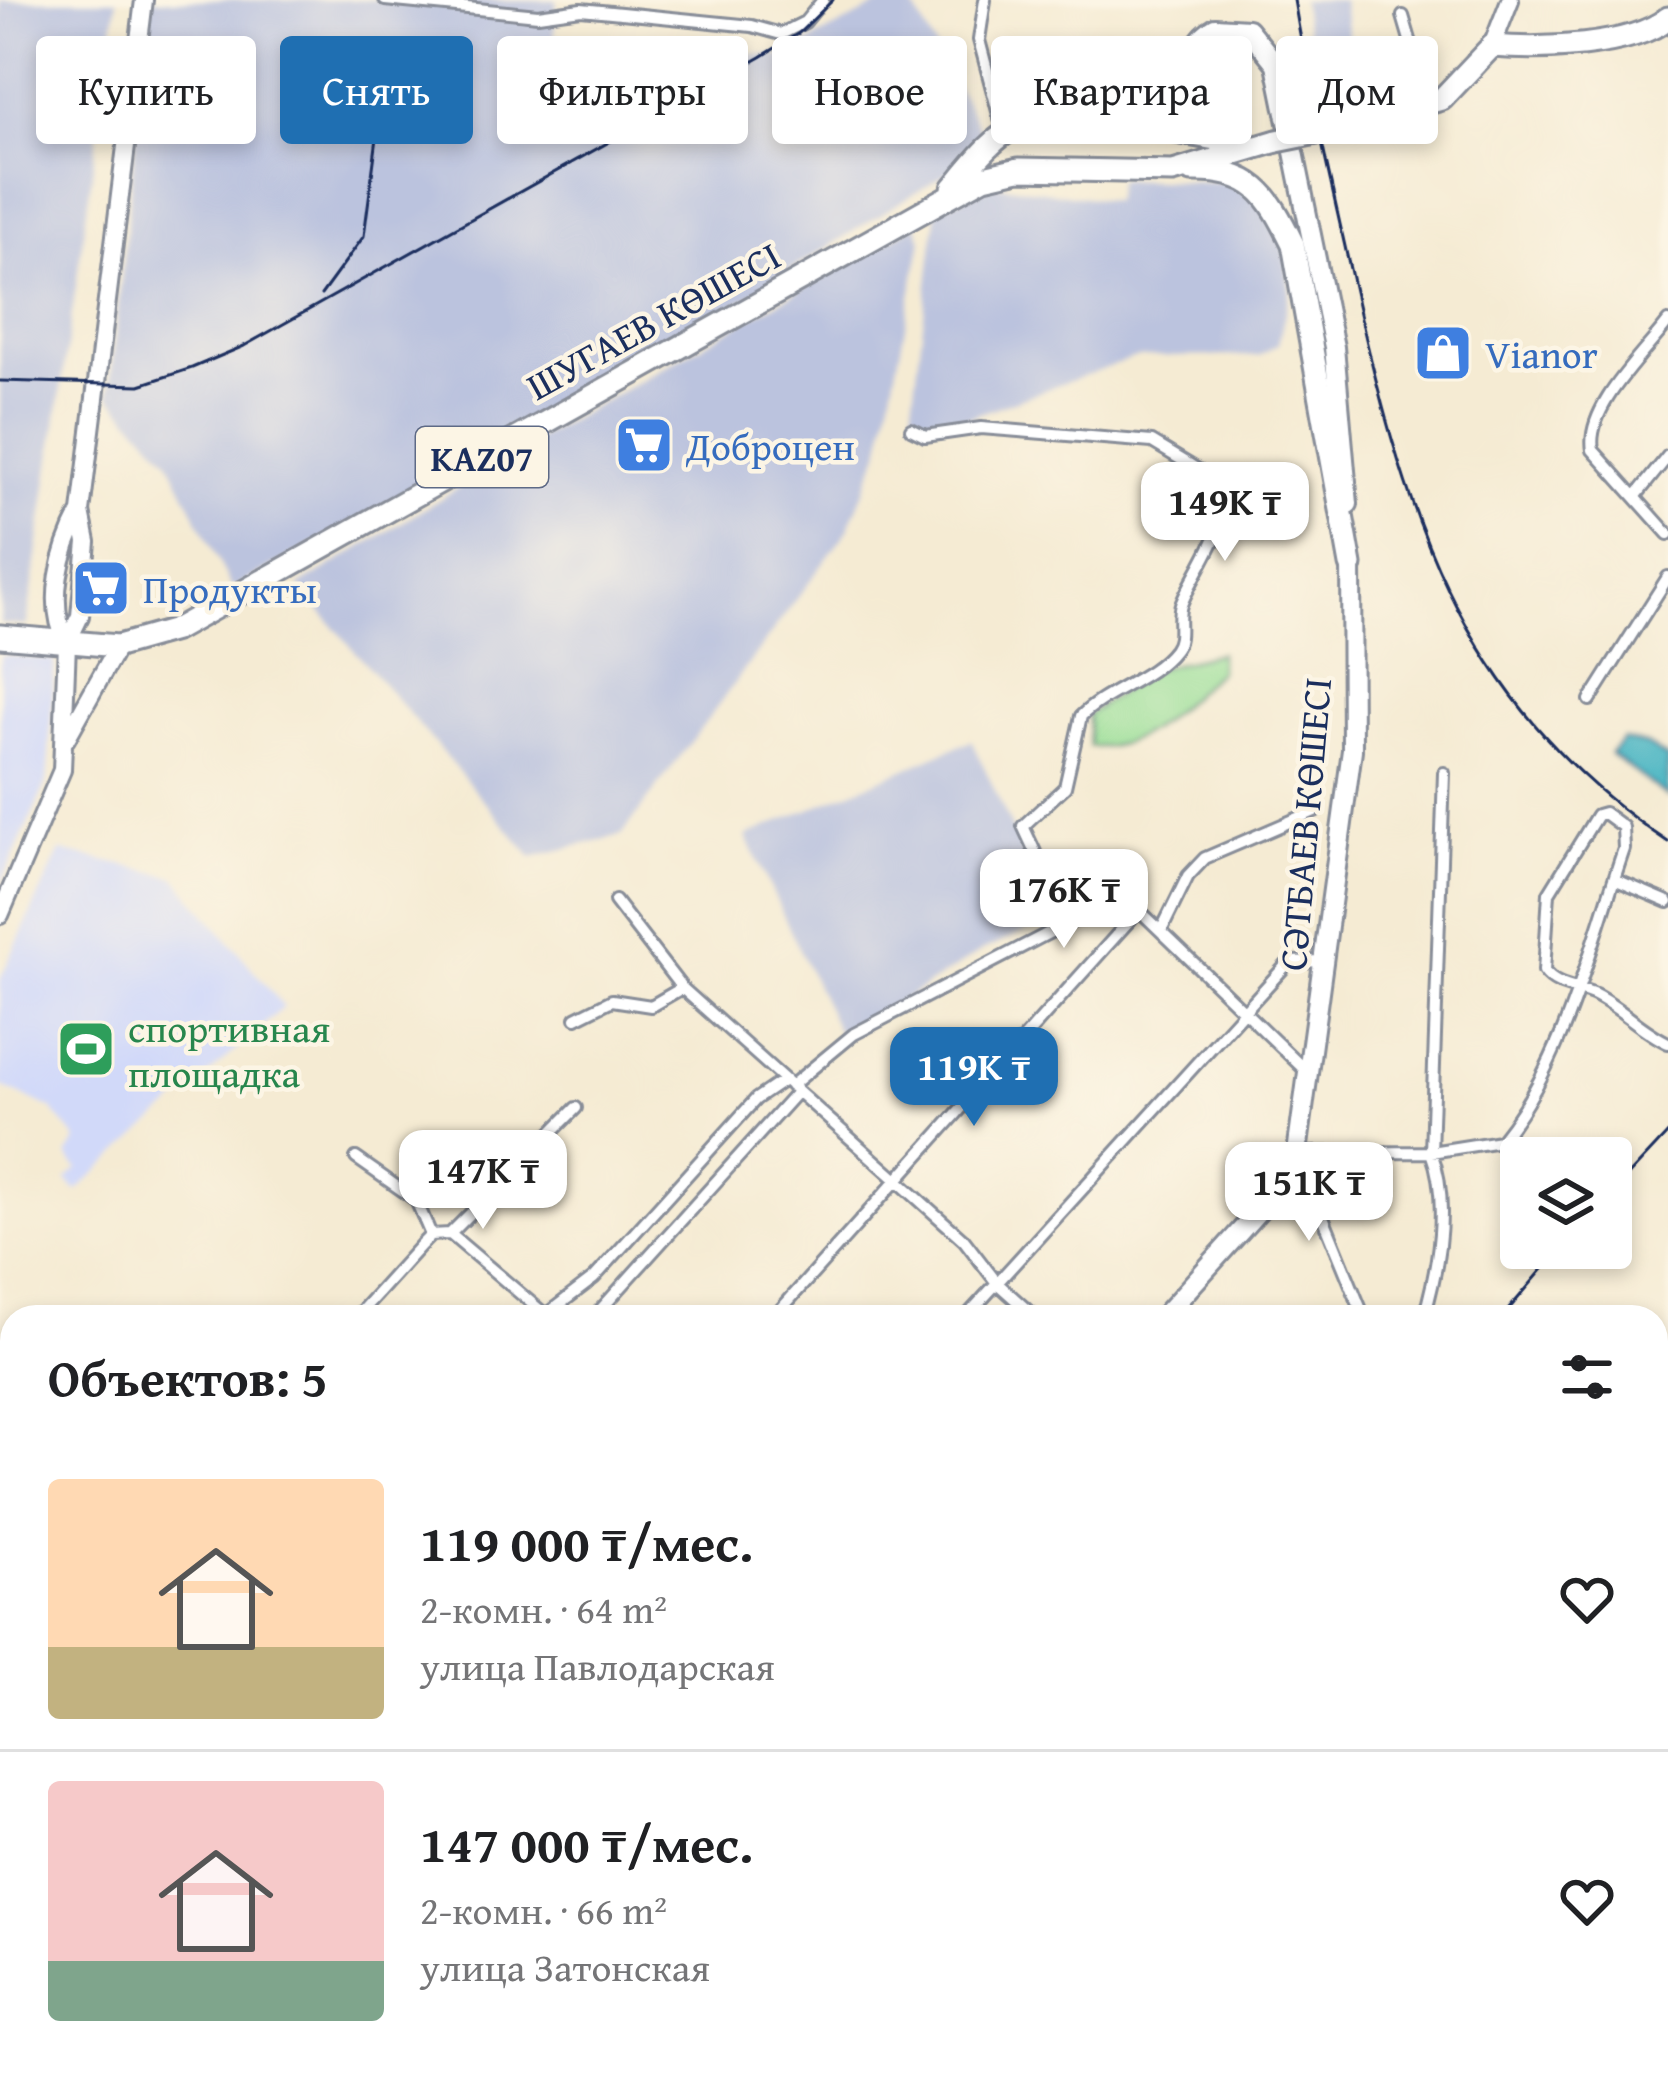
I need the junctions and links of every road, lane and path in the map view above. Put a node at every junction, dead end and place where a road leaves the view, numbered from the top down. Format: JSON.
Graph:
{"nodes":[{"id":1,"x":144,"y":0,"type":"edge"},
{"id":2,"x":385,"y":0,"type":"edge"},
{"id":3,"x":563,"y":0,"type":"edge"},
{"id":4,"x":823,"y":0,"type":"edge"},
{"id":5,"x":985,"y":0,"type":"edge"},
{"id":6,"x":1510,"y":0,"type":"edge"},
{"id":7,"x":538,"y":15,"type":"junction"},
{"id":8,"x":1403,"y":16,"type":"dead end"},
{"id":9,"x":1668,"y":18,"type":"edge"},
{"id":10,"x":1203,"y":36,"type":"edge"},
{"id":11,"x":1409,"y":36,"type":"edge"},
{"id":12,"x":1492,"y":46,"type":"junction"},
{"id":13,"x":991,"y":83,"type":"edge"},
{"id":14,"x":1438,"y":97,"type":"edge"},
{"id":15,"x":1276,"y":141,"type":"edge"},
{"id":16,"x":1252,"y":143,"type":"edge"},
{"id":17,"x":1268,"y":143,"type":"junction"},
{"id":18,"x":995,"y":144,"type":"edge"},
{"id":19,"x":1003,"y":144,"type":"edge"},
{"id":20,"x":1183,"y":144,"type":"edge"},
{"id":21,"x":1019,"y":169,"type":"junction"},
{"id":22,"x":1173,"y":172,"type":"junction"},
{"id":23,"x":945,"y":197,"type":"junction"},
{"id":24,"x":1668,"y":322,"type":"edge"},
{"id":25,"x":910,"y":429,"type":"dead end"},
{"id":26,"x":1668,"y":456,"type":"edge"},
{"id":27,"x":1635,"y":497,"type":"junction"},
{"id":28,"x":1668,"y":534,"type":"edge"},
{"id":29,"x":1351,"y":565,"type":"junction"},
{"id":30,"x":1668,"y":577,"type":"edge"},
{"id":31,"x":0,"y":636,"type":"edge"},
{"id":32,"x":67,"y":643,"type":"junction"},
{"id":33,"x":118,"y":646,"type":"junction"},
{"id":34,"x":1590,"y":700,"type":"dead end"},
{"id":35,"x":63,"y":745,"type":"junction"},
{"id":36,"x":1444,"y":773,"type":"dead end"},
{"id":37,"x":1317,"y":810,"type":"dead end"},
{"id":38,"x":1614,"y":879,"type":"junction"},
{"id":39,"x":615,"y":901,"type":"dead end"},
{"id":40,"x":1668,"y":902,"type":"edge"},
{"id":41,"x":1139,"y":910,"type":"junction"},
{"id":42,"x":0,"y":915,"type":"edge"},
{"id":43,"x":1068,"y":923,"type":"junction"},
{"id":44,"x":1161,"y":931,"type":"junction"},
{"id":45,"x":1327,"y":961,"type":"junction"},
{"id":46,"x":682,"y":988,"type":"junction"},
{"id":47,"x":1576,"y":988,"type":"junction"},
{"id":48,"x":1244,"y":1010,"type":"junction"},
{"id":49,"x":576,"y":1018,"type":"dead end"},
{"id":50,"x":1668,"y":1043,"type":"edge"},
{"id":51,"x":1310,"y":1075,"type":"junction"},
{"id":52,"x":791,"y":1086,"type":"junction"},
{"id":53,"x":576,"y":1108,"type":"dead end"},
{"id":54,"x":1431,"y":1152,"type":"junction"},
{"id":55,"x":1297,"y":1153,"type":"junction"},
{"id":56,"x":356,"y":1158,"type":"dead end"},
{"id":57,"x":897,"y":1181,"type":"junction"},
{"id":58,"x":450,"y":1234,"type":"junction"},
{"id":59,"x":431,"y":1235,"type":"junction"},
{"id":60,"x":997,"y":1282,"type":"junction"},
{"id":61,"x":367,"y":1305,"type":"edge"},
{"id":62,"x":532,"y":1305,"type":"edge"},
{"id":63,"x":559,"y":1305,"type":"edge"},
{"id":64,"x":604,"y":1305,"type":"edge"},
{"id":65,"x":785,"y":1305,"type":"edge"},
{"id":66,"x":977,"y":1305,"type":"edge"},
{"id":67,"x":1022,"y":1305,"type":"edge"},
{"id":68,"x":1174,"y":1305,"type":"edge"},
{"id":69,"x":1359,"y":1305,"type":"edge"},
{"id":70,"x":1427,"y":1305,"type":"edge"}],
"edges":[{"from":1,"to":32,"type":"main road"},
{"from":2,"to":7,"type":"street"},
{"from":3,"to":7,"type":"street"},
{"from":4,"to":7,"type":"street"},
{"from":5,"to":13,"type":"street"},
{"from":6,"to":12,"type":"main road","name":"ШУГАЕВ КӨШЕСІ"},
{"from":8,"to":11,"type":"street"},
{"from":9,"to":12,"type":"highway"},
{"from":10,"to":29,"type":"main road","name":"СӘТБАЕВ КӨШЕСІ"},
{"from":12,"to":14,"type":"highway","name":"ШУГАЕВ КӨШЕСІ","number":"KAZ07"},
{"from":15,"to":17,"type":"highway","name":"ШУГАЕВ КӨШЕСІ","number":"KAZ07","bridge":true},
{"from":16,"to":17,"type":"highway","name":"ШУГАЕВ КӨШЕСІ"},
{"from":17,"to":22,"type":"highway","name":"ШУГАЕВ КӨШЕСІ","number":"KAZ07"},
{"from":18,"to":23,"type":"highway","name":"ШУГАЕВ КӨШЕСІ","number":"KAZ07"},
{"from":19,"to":21,"type":"highway"},
{"from":20,"to":22,"type":"highway"},
{"from":21,"to":22,"type":"highway","name":"ШУГАЕВ КӨШЕСІ","number":"KAZ07"},
{"from":21,"to":23,"type":"highway","name":"ШУГАЕВ КӨШЕСІ","number":"KAZ07"},
{"from":22,"to":29,"type":"highway"},
{"from":23,"to":33,"type":"highway","name":"ШУГАЕВ КӨШЕСІ","number":"KAZ07"},
{"from":24,"to":27,"type":"street"},
{"from":25,"to":43,"type":"street"},
{"from":26,"to":27,"type":"street"},
{"from":27,"to":28,"type":"street"},
{"from":29,"to":45,"type":"main road","name":"СӘТБАЕВ КӨШЕСІ"},
{"from":30,"to":34,"type":"street"},
{"from":31,"to":32,"type":"highway","name":"ШУГАЕВ КӨШЕСІ","number":"KAZ07"},
{"from":32,"to":33,"type":"highway","name":"ШУГАЕВ КӨШЕСІ","number":"KAZ07"},
{"from":32,"to":35,"type":"main road"},
{"from":33,"to":35,"type":"main road"},
{"from":35,"to":42,"type":"main road"},
{"from":36,"to":54,"type":"street"},
{"from":37,"to":44,"type":"street"},
{"from":38,"to":40,"type":"street"},
{"from":38,"to":47,"type":"street"},
{"from":38,"to":47,"type":"street"},
{"from":39,"to":46,"type":"street"},
{"from":41,"to":43,"type":"street"},
{"from":41,"to":44,"type":"street"},
{"from":41,"to":57,"type":"street"},
{"from":43,"to":52,"type":"street"},
{"from":44,"to":48,"type":"street"},
{"from":45,"to":48,"type":"street"},
{"from":45,"to":51,"type":"main road","name":"СӘТБАЕВ КӨШЕСІ"},
{"from":46,"to":49,"type":"street"},
{"from":46,"to":52,"type":"street"},
{"from":47,"to":50,"type":"street"},
{"from":47,"to":54,"type":"street"},
{"from":48,"to":51,"type":"street"},
{"from":48,"to":60,"type":"street"},
{"from":51,"to":55,"type":"main road","name":"СӘТБАЕВ КӨШЕСІ"},
{"from":52,"to":57,"type":"street"},
{"from":52,"to":63,"type":"street"},
{"from":52,"to":64,"type":"street"},
{"from":53,"to":58,"type":"street"},
{"from":54,"to":55,"type":"street"},
{"from":54,"to":70,"type":"street"},
{"from":55,"to":68,"type":"main road","name":"СӘТБАЕВ КӨШЕСІ"},
{"from":55,"to":69,"type":"street"},
{"from":56,"to":59,"type":"street"},
{"from":57,"to":60,"type":"street"},
{"from":57,"to":65,"type":"street"},
{"from":58,"to":59,"type":"street"},
{"from":58,"to":62,"type":"street"},
{"from":59,"to":61,"type":"street"},
{"from":60,"to":66,"type":"street"},
{"from":60,"to":67,"type":"street"}]}
